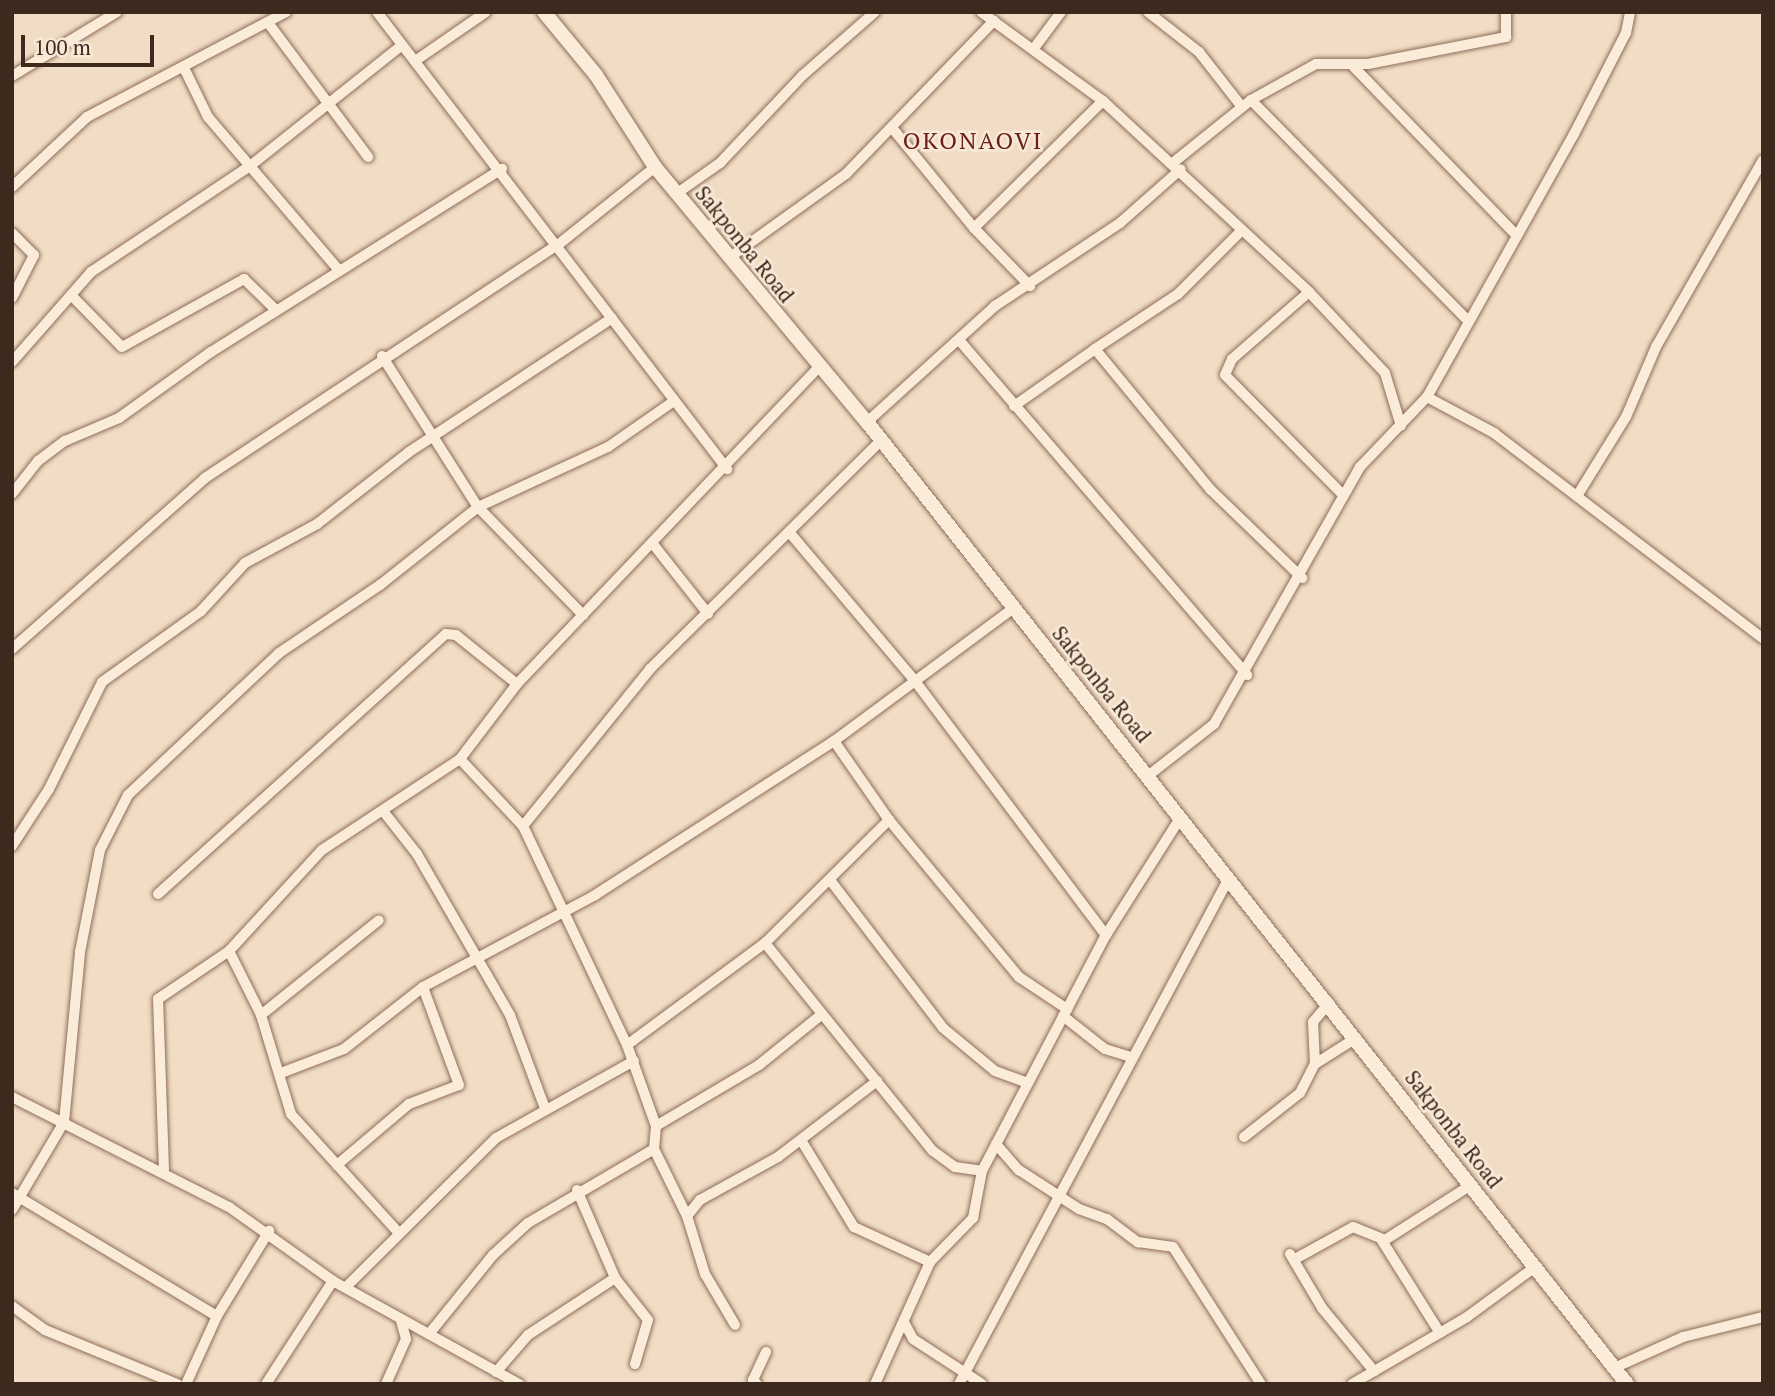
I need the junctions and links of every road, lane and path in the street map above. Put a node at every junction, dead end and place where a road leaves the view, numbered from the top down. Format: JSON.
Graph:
{"nodes":[{"id":1,"x":117,"y":12,"type":"edge"},
{"id":2,"x":286,"y":12,"type":"edge"},
{"id":3,"x":377,"y":12,"type":"edge"},
{"id":4,"x":486,"y":12,"type":"edge"},
{"id":5,"x":544,"y":12,"type":"edge"},
{"id":6,"x":875,"y":12,"type":"edge"},
{"id":7,"x":981,"y":12,"type":"edge"},
{"id":8,"x":1061,"y":12,"type":"edge"},
{"id":9,"x":1148,"y":12,"type":"edge"},
{"id":10,"x":1506,"y":12,"type":"edge"},
{"id":11,"x":1630,"y":12,"type":"edge"},
{"id":12,"x":994,"y":21,"type":"junction"},
{"id":13,"x":269,"y":24,"type":"junction"},
{"id":14,"x":402,"y":45,"type":"junction"},
{"id":15,"x":1035,"y":47,"type":"junction"},
{"id":16,"x":415,"y":61,"type":"junction"},
{"id":17,"x":1351,"y":64,"type":"junction"},
{"id":18,"x":185,"y":69,"type":"junction"},
{"id":19,"x":12,"y":76,"type":"edge"},
{"id":20,"x":326,"y":100,"type":"junction"},
{"id":21,"x":1103,"y":101,"type":"junction"},
{"id":22,"x":1246,"y":104,"type":"junction"},
{"id":23,"x":893,"y":129,"type":"junction"},
{"id":24,"x":368,"y":157,"type":"dead end"},
{"id":25,"x":1763,"y":160,"type":"edge"},
{"id":26,"x":250,"y":166,"type":"junction"},
{"id":27,"x":1178,"y":166,"type":"junction"},
{"id":28,"x":654,"y":167,"type":"junction"},
{"id":29,"x":502,"y":169,"type":"junction"},
{"id":30,"x":12,"y":187,"type":"edge"},
{"id":31,"x":676,"y":194,"type":"junction"},
{"id":32,"x":975,"y":228,"type":"junction"},
{"id":33,"x":1242,"y":230,"type":"junction"},
{"id":34,"x":12,"y":233,"type":"edge"},
{"id":35,"x":1515,"y":234,"type":"junction"},
{"id":36,"x":559,"y":244,"type":"junction"},
{"id":37,"x":729,"y":258,"type":"junction"},
{"id":38,"x":338,"y":270,"type":"junction"},
{"id":39,"x":1030,"y":286,"type":"junction"},
{"id":40,"x":1309,"y":292,"type":"junction"},
{"id":41,"x":72,"y":296,"type":"junction"},
{"id":42,"x":12,"y":298,"type":"edge"},
{"id":43,"x":276,"y":310,"type":"junction"},
{"id":44,"x":612,"y":318,"type":"junction"},
{"id":45,"x":1468,"y":321,"type":"junction"},
{"id":46,"x":959,"y":340,"type":"junction"},
{"id":47,"x":1095,"y":349,"type":"junction"},
{"id":48,"x":382,"y":356,"type":"junction"},
{"id":49,"x":12,"y":362,"type":"edge"},
{"id":50,"x":818,"y":368,"type":"junction"},
{"id":51,"x":1427,"y":397,"type":"junction"},
{"id":52,"x":674,"y":401,"type":"junction"},
{"id":53,"x":1014,"y":405,"type":"junction"},
{"id":54,"x":867,"y":422,"type":"junction"},
{"id":55,"x":1401,"y":426,"type":"junction"},
{"id":56,"x":436,"y":436,"type":"junction"},
{"id":57,"x":880,"y":441,"type":"junction"},
{"id":58,"x":727,"y":469,"type":"junction"},
{"id":59,"x":12,"y":494,"type":"edge"},
{"id":60,"x":1342,"y":494,"type":"junction"},
{"id":61,"x":1577,"y":496,"type":"junction"},
{"id":62,"x":478,"y":507,"type":"junction"},
{"id":63,"x":790,"y":533,"type":"junction"},
{"id":64,"x":653,"y":544,"type":"junction"},
{"id":65,"x":1302,"y":578,"type":"junction"},
{"id":66,"x":1014,"y":608,"type":"junction"},
{"id":67,"x":708,"y":614,"type":"junction"},
{"id":68,"x":583,"y":615,"type":"junction"},
{"id":69,"x":1763,"y":639,"type":"edge"},
{"id":70,"x":12,"y":649,"type":"edge"},
{"id":71,"x":1247,"y":676,"type":"junction"},
{"id":72,"x":915,"y":681,"type":"junction"},
{"id":73,"x":517,"y":684,"type":"junction"},
{"id":74,"x":834,"y":741,"type":"junction"},
{"id":75,"x":460,"y":759,"type":"junction"},
{"id":76,"x":1149,"y":775,"type":"junction"},
{"id":77,"x":383,"y":811,"type":"junction"},
{"id":78,"x":1181,"y":817,"type":"junction"},
{"id":79,"x":889,"y":820,"type":"junction"},
{"id":80,"x":523,"y":826,"type":"junction"},
{"id":81,"x":12,"y":846,"type":"edge"},
{"id":82,"x":1229,"y":878,"type":"junction"},
{"id":83,"x":830,"y":880,"type":"junction"},
{"id":84,"x":158,"y":894,"type":"dead end"},
{"id":85,"x":562,"y":913,"type":"junction"},
{"id":86,"x":379,"y":920,"type":"dead end"},
{"id":87,"x":1106,"y":934,"type":"junction"},
{"id":88,"x":765,"y":943,"type":"junction"},
{"id":89,"x":229,"y":951,"type":"junction"},
{"id":90,"x":477,"y":957,"type":"junction"},
{"id":91,"x":423,"y":987,"type":"junction"},
{"id":92,"x":1329,"y":1003,"type":"junction"},
{"id":93,"x":1065,"y":1013,"type":"junction"},
{"id":94,"x":821,"y":1014,"type":"junction"},
{"id":95,"x":261,"y":1015,"type":"junction"},
{"id":96,"x":1356,"y":1038,"type":"junction"},
{"id":97,"x":627,"y":1045,"type":"junction"},
{"id":98,"x":1132,"y":1057,"type":"junction"},
{"id":99,"x":634,"y":1061,"type":"junction"},
{"id":100,"x":1315,"y":1064,"type":"junction"},
{"id":101,"x":281,"y":1073,"type":"junction"},
{"id":102,"x":877,"y":1081,"type":"junction"},
{"id":103,"x":1028,"y":1083,"type":"junction"},
{"id":104,"x":12,"y":1097,"type":"edge"},
{"id":105,"x":545,"y":1108,"type":"junction"},
{"id":106,"x":64,"y":1122,"type":"junction"},
{"id":107,"x":656,"y":1126,"type":"junction"},
{"id":108,"x":1244,"y":1137,"type":"dead end"},
{"id":109,"x":801,"y":1140,"type":"junction"},
{"id":110,"x":996,"y":1144,"type":"junction"},
{"id":111,"x":654,"y":1149,"type":"junction"},
{"id":112,"x":337,"y":1165,"type":"junction"},
{"id":113,"x":164,"y":1170,"type":"junction"},
{"id":114,"x":982,"y":1171,"type":"junction"},
{"id":115,"x":1471,"y":1185,"type":"junction"},
{"id":116,"x":577,"y":1190,"type":"junction"},
{"id":117,"x":16,"y":1195,"type":"edge"},
{"id":118,"x":1059,"y":1197,"type":"junction"},
{"id":119,"x":12,"y":1210,"type":"edge"},
{"id":120,"x":687,"y":1216,"type":"junction"},
{"id":121,"x":269,"y":1231,"type":"junction"},
{"id":122,"x":398,"y":1232,"type":"junction"},
{"id":123,"x":1381,"y":1239,"type":"junction"},
{"id":124,"x":930,"y":1262,"type":"junction"},
{"id":125,"x":1535,"y":1267,"type":"junction"},
{"id":126,"x":362,"y":1272,"type":"junction"},
{"id":127,"x":615,"y":1278,"type":"junction"},
{"id":128,"x":334,"y":1281,"type":"junction"},
{"id":129,"x":347,"y":1286,"type":"junction"},
{"id":130,"x":364,"y":1295,"type":"junction"},
{"id":131,"x":12,"y":1306,"type":"edge"},
{"id":132,"x":217,"y":1315,"type":"junction"},
{"id":133,"x":1763,"y":1317,"type":"edge"},
{"id":134,"x":401,"y":1320,"type":"junction"},
{"id":135,"x":904,"y":1322,"type":"junction"},
{"id":136,"x":736,"y":1325,"type":"dead end"},
{"id":137,"x":1440,"y":1333,"type":"junction"},
{"id":138,"x":429,"y":1334,"type":"junction"},
{"id":139,"x":766,"y":1352,"type":"dead end"},
{"id":140,"x":635,"y":1364,"type":"dead end"},
{"id":141,"x":1614,"y":1368,"type":"junction"},
{"id":142,"x":1374,"y":1371,"type":"junction"},
{"id":143,"x":496,"y":1372,"type":"junction"},
{"id":144,"x":966,"y":1372,"type":"junction"},
{"id":145,"x":177,"y":1384,"type":"edge"},
{"id":146,"x":186,"y":1384,"type":"edge"},
{"id":147,"x":266,"y":1384,"type":"edge"},
{"id":148,"x":386,"y":1384,"type":"edge"},
{"id":149,"x":519,"y":1384,"type":"edge"},
{"id":150,"x":757,"y":1384,"type":"edge"},
{"id":151,"x":875,"y":1384,"type":"edge"},
{"id":152,"x":959,"y":1384,"type":"edge"},
{"id":153,"x":982,"y":1384,"type":"edge"},
{"id":154,"x":1261,"y":1384,"type":"edge"},
{"id":155,"x":1352,"y":1384,"type":"edge"},
{"id":156,"x":1627,"y":1384,"type":"edge"}],
"edges":[{"from":1,"to":19,"type":"street"},
{"from":2,"to":13,"type":"street"},
{"from":3,"to":14,"type":"street"},
{"from":4,"to":16,"type":"street"},
{"from":5,"to":28,"type":"main road","name":"Sakponba Road"},
{"from":6,"to":31,"type":"street"},
{"from":7,"to":12,"type":"street"},
{"from":8,"to":15,"type":"street"},
{"from":9,"to":22,"type":"street"},
{"from":10,"to":17,"type":"street"},
{"from":11,"to":35,"type":"street"},
{"from":12,"to":15,"type":"street"},
{"from":12,"to":23,"type":"street"},
{"from":13,"to":18,"type":"street"},
{"from":13,"to":20,"type":"street"},
{"from":14,"to":16,"type":"street"},
{"from":14,"to":20,"type":"street"},
{"from":15,"to":21,"type":"street"},
{"from":16,"to":29,"type":"street"},
{"from":17,"to":22,"type":"street"},
{"from":17,"to":35,"type":"street"},
{"from":18,"to":26,"type":"street"},
{"from":18,"to":30,"type":"street"},
{"from":20,"to":24,"type":"street"},
{"from":20,"to":26,"type":"street"},
{"from":21,"to":27,"type":"street"},
{"from":21,"to":32,"type":"street"},
{"from":22,"to":27,"type":"street"},
{"from":22,"to":45,"type":"street"},
{"from":23,"to":32,"type":"street"},
{"from":23,"to":37,"type":"street"},
{"from":25,"to":61,"type":"street"},
{"from":26,"to":38,"type":"street"},
{"from":26,"to":41,"type":"street"},
{"from":27,"to":33,"type":"street"},
{"from":27,"to":39,"type":"street"},
{"from":28,"to":31,"type":"main road","name":"Sakponba Road"},
{"from":28,"to":36,"type":"street"},
{"from":29,"to":36,"type":"street"},
{"from":29,"to":38,"type":"street"},
{"from":31,"to":37,"type":"main road","name":"Sakponba Road"},
{"from":32,"to":39,"type":"street"},
{"from":33,"to":40,"type":"street"},
{"from":33,"to":47,"type":"street"},
{"from":34,"to":42,"type":"street"},
{"from":35,"to":45,"type":"street"},
{"from":36,"to":44,"type":"street"},
{"from":36,"to":48,"type":"street"},
{"from":37,"to":50,"type":"main road","name":"Sakponba Road"},
{"from":38,"to":43,"type":"street"},
{"from":39,"to":46,"type":"street"},
{"from":40,"to":55,"type":"street"},
{"from":40,"to":60,"type":"street"},
{"from":41,"to":43,"type":"street"},
{"from":41,"to":49,"type":"street"},
{"from":43,"to":59,"type":"street"},
{"from":44,"to":52,"type":"street"},
{"from":44,"to":56,"type":"street"},
{"from":45,"to":51,"type":"street"},
{"from":46,"to":53,"type":"street"},
{"from":46,"to":54,"type":"street"},
{"from":47,"to":53,"type":"street"},
{"from":47,"to":65,"type":"street"},
{"from":48,"to":56,"type":"street"},
{"from":48,"to":70,"type":"street"},
{"from":50,"to":54,"type":"main road","name":"Sakponba Road"},
{"from":50,"to":58,"type":"street"},
{"from":51,"to":55,"type":"street"},
{"from":51,"to":61,"type":"street"},
{"from":52,"to":58,"type":"street"},
{"from":52,"to":62,"type":"street"},
{"from":53,"to":71,"type":"street"},
{"from":54,"to":57,"type":"main road","name":"Sakponba Road"},
{"from":55,"to":60,"type":"street"},
{"from":56,"to":62,"type":"street"},
{"from":56,"to":81,"type":"street"},
{"from":57,"to":63,"type":"street"},
{"from":57,"to":66,"type":"main road","name":"Sakponba Road"},
{"from":58,"to":64,"type":"street"},
{"from":60,"to":65,"type":"street"},
{"from":61,"to":69,"type":"street"},
{"from":62,"to":68,"type":"street"},
{"from":62,"to":106,"type":"street"},
{"from":63,"to":67,"type":"street"},
{"from":63,"to":72,"type":"street"},
{"from":64,"to":67,"type":"street"},
{"from":64,"to":68,"type":"street"},
{"from":65,"to":71,"type":"street"},
{"from":66,"to":72,"type":"street"},
{"from":66,"to":76,"type":"main road","name":"Sakponba Road"},
{"from":67,"to":80,"type":"street"},
{"from":68,"to":73,"type":"street"},
{"from":71,"to":76,"type":"street"},
{"from":72,"to":74,"type":"street"},
{"from":72,"to":87,"type":"street"},
{"from":73,"to":75,"type":"street"},
{"from":73,"to":84,"type":"street"},
{"from":74,"to":79,"type":"street"},
{"from":74,"to":85,"type":"street"},
{"from":75,"to":77,"type":"street"},
{"from":75,"to":80,"type":"street"},
{"from":76,"to":78,"type":"main road","name":"Sakponba Road"},
{"from":77,"to":89,"type":"street"},
{"from":77,"to":90,"type":"street"},
{"from":78,"to":82,"type":"main road","name":"Sakponba Road"},
{"from":78,"to":87,"type":"street"},
{"from":79,"to":83,"type":"street"},
{"from":79,"to":93,"type":"street"},
{"from":80,"to":85,"type":"street"},
{"from":82,"to":92,"type":"main road","name":"Sakponba Road"},
{"from":82,"to":98,"type":"street"},
{"from":83,"to":88,"type":"street"},
{"from":83,"to":103,"type":"street"},
{"from":85,"to":90,"type":"street"},
{"from":85,"to":97,"type":"street"},
{"from":86,"to":95,"type":"street"},
{"from":87,"to":93,"type":"street"},
{"from":88,"to":94,"type":"street"},
{"from":88,"to":97,"type":"street"},
{"from":89,"to":95,"type":"street"},
{"from":89,"to":113,"type":"street"},
{"from":90,"to":91,"type":"street"},
{"from":90,"to":105,"type":"street"},
{"from":91,"to":101,"type":"street"},
{"from":91,"to":112,"type":"street"},
{"from":92,"to":96,"type":"main road","name":"Sakponba Road"},
{"from":92,"to":100,"type":"street"},
{"from":93,"to":98,"type":"street"},
{"from":93,"to":103,"type":"street"},
{"from":94,"to":102,"type":"street"},
{"from":94,"to":107,"type":"street"},
{"from":95,"to":101,"type":"street"},
{"from":96,"to":100,"type":"street"},
{"from":96,"to":115,"type":"main road","name":"Sakponba Road"},
{"from":97,"to":99,"type":"street"},
{"from":98,"to":118,"type":"street"},
{"from":99,"to":105,"type":"street"},
{"from":99,"to":107,"type":"street"},
{"from":100,"to":108,"type":"street"},
{"from":101,"to":112,"type":"street"},
{"from":102,"to":109,"type":"street"},
{"from":102,"to":114,"type":"street"},
{"from":103,"to":110,"type":"street"},
{"from":104,"to":106,"type":"street"},
{"from":105,"to":122,"type":"street"},
{"from":106,"to":113,"type":"street"},
{"from":106,"to":117,"type":"street"},
{"from":107,"to":111,"type":"street"},
{"from":109,"to":120,"type":"street"},
{"from":109,"to":124,"type":"street"},
{"from":110,"to":114,"type":"street"},
{"from":110,"to":118,"type":"street"},
{"from":111,"to":116,"type":"street"},
{"from":111,"to":120,"type":"street"},
{"from":112,"to":122,"type":"street"},
{"from":113,"to":121,"type":"street"},
{"from":114,"to":124,"type":"street"},
{"from":115,"to":123,"type":"street"},
{"from":115,"to":125,"type":"main road","name":"Sakponba Road"},
{"from":116,"to":127,"type":"street"},
{"from":116,"to":138,"type":"street"},
{"from":117,"to":119,"type":"street"},
{"from":117,"to":132,"type":"street"},
{"from":118,"to":144,"type":"street"},
{"from":118,"to":154,"type":"street"},
{"from":120,"to":136,"type":"street"},
{"from":121,"to":128,"type":"street"},
{"from":121,"to":132,"type":"street"},
{"from":122,"to":126,"type":"street"},
{"from":123,"to":137,"type":"street"},
{"from":123,"to":142,"type":"street"},
{"from":124,"to":135,"type":"street"},
{"from":125,"to":137,"type":"street"},
{"from":125,"to":141,"type":"main road","name":"Sakponba Road"},
{"from":126,"to":129,"type":"street"},
{"from":126,"to":130,"type":"street"},
{"from":127,"to":140,"type":"street"},
{"from":127,"to":143,"type":"street"},
{"from":128,"to":129,"type":"street"},
{"from":128,"to":147,"type":"street"},
{"from":129,"to":130,"type":"street"},
{"from":130,"to":134,"type":"street"},
{"from":131,"to":145,"type":"street"},
{"from":132,"to":146,"type":"street"},
{"from":133,"to":141,"type":"street"},
{"from":134,"to":138,"type":"street"},
{"from":134,"to":148,"type":"street"},
{"from":135,"to":144,"type":"street"},
{"from":135,"to":151,"type":"street"},
{"from":137,"to":142,"type":"street"},
{"from":138,"to":143,"type":"street"},
{"from":139,"to":150,"type":"street"},
{"from":141,"to":156,"type":"main road","name":"Sakponba Road"},
{"from":142,"to":155,"type":"street"},
{"from":143,"to":149,"type":"street"},
{"from":144,"to":152,"type":"street"},
{"from":144,"to":153,"type":"street"}]}
